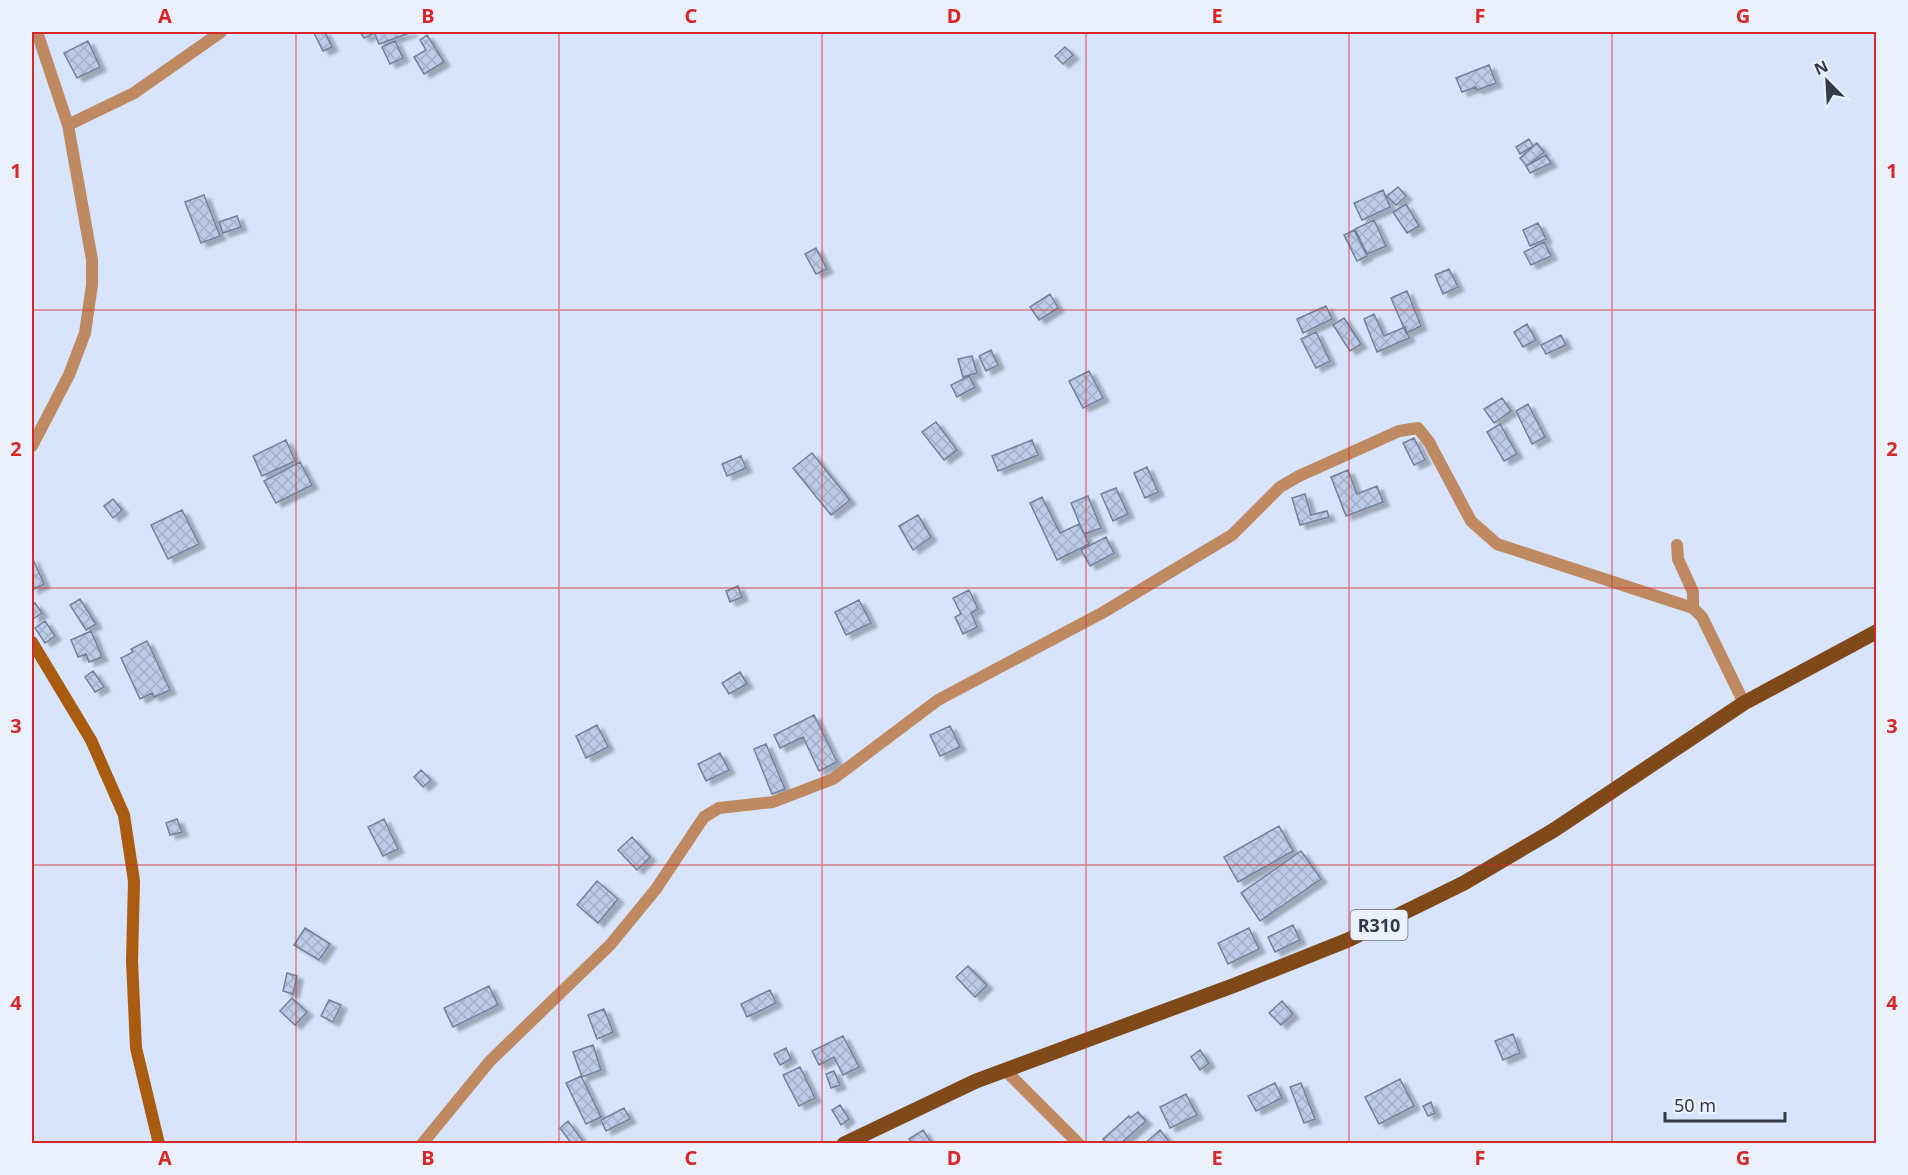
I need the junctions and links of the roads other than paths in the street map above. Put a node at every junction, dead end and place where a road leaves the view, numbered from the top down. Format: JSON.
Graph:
{"nodes":[{"id":1,"x":37,"y":32,"type":"edge"},
{"id":2,"x":221,"y":32,"type":"edge"},
{"id":3,"x":68,"y":125,"type":"junction"},
{"id":4,"x":32,"y":446,"type":"edge"},
{"id":5,"x":1677,"y":545,"type":"dead end"},
{"id":6,"x":1693,"y":608,"type":"junction"},
{"id":7,"x":1876,"y":632,"type":"edge"},
{"id":8,"x":32,"y":642,"type":"edge"},
{"id":9,"x":1744,"y":703,"type":"junction"},
{"id":10,"x":1005,"y":1070,"type":"junction"},
{"id":11,"x":159,"y":1143,"type":"edge"},
{"id":12,"x":422,"y":1143,"type":"edge"},
{"id":13,"x":844,"y":1143,"type":"edge"},
{"id":14,"x":1079,"y":1143,"type":"edge"}],
"edges":[{"from":1,"to":3,"type":"street"},
{"from":2,"to":3,"type":"street"},
{"from":3,"to":4,"type":"street"},
{"from":5,"to":6,"type":"street"},
{"from":6,"to":9,"type":"street"},
{"from":6,"to":12,"type":"street"},
{"from":7,"to":9,"type":"main road","number":"R310"},
{"from":8,"to":11,"type":"main road"},
{"from":9,"to":10,"type":"main road","number":"R310"},
{"from":10,"to":13,"type":"main road","number":"R310"},
{"from":10,"to":14,"type":"street"}]}
